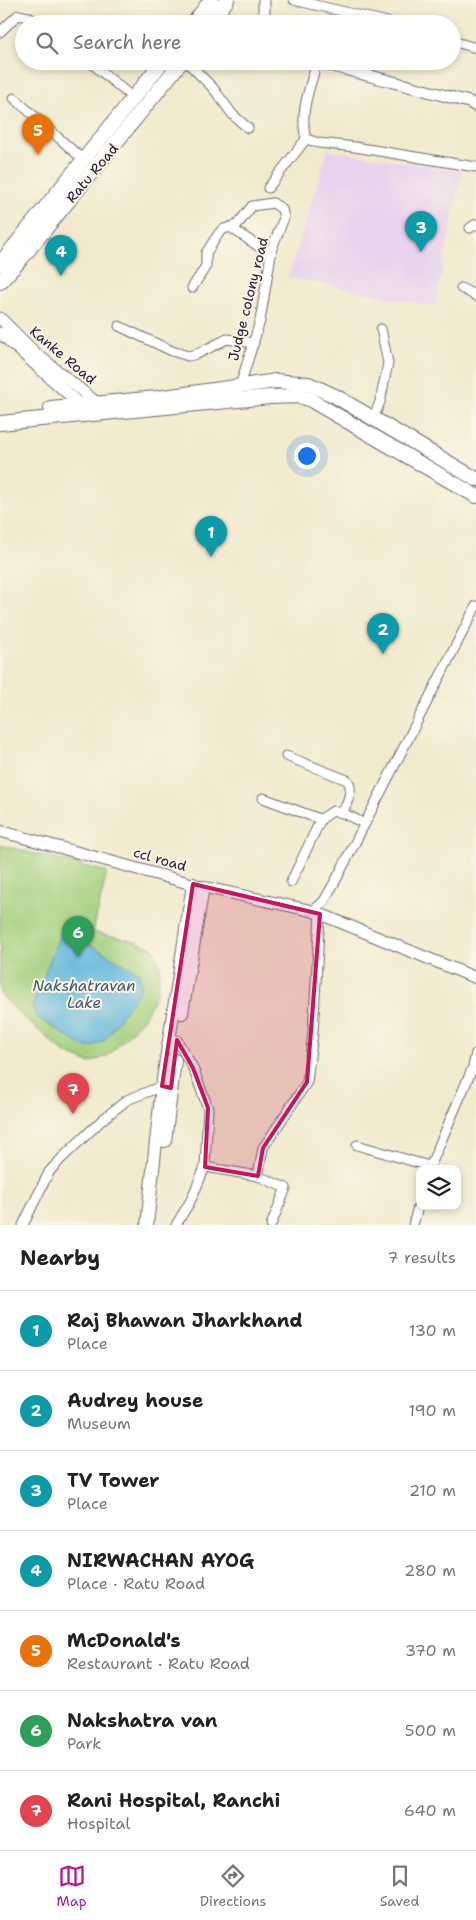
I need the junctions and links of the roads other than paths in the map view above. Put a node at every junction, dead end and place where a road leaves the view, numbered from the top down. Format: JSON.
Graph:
{"nodes":[{"id":1,"x":200,"y":0,"type":"edge"},
{"id":2,"x":211,"y":0,"type":"edge"},
{"id":3,"x":220,"y":0,"type":"edge"},
{"id":4,"x":226,"y":0,"type":"edge"},
{"id":5,"x":264,"y":0,"type":"edge"},
{"id":6,"x":294,"y":0,"type":"edge"},
{"id":7,"x":189,"y":15,"type":"edge"},
{"id":8,"x":200,"y":15,"type":"edge"},
{"id":9,"x":209,"y":15,"type":"edge"},
{"id":10,"x":215,"y":15,"type":"edge"},
{"id":11,"x":264,"y":15,"type":"edge"},
{"id":12,"x":358,"y":15,"type":"edge"},
{"id":13,"x":15,"y":18,"type":"edge"},
{"id":14,"x":0,"y":32,"type":"edge"},
{"id":15,"x":461,"y":44,"type":"edge"},
{"id":16,"x":476,"y":48,"type":"edge"},
{"id":17,"x":100,"y":70,"type":"edge"},
{"id":18,"x":146,"y":70,"type":"edge"},
{"id":19,"x":156,"y":70,"type":"edge"},
{"id":20,"x":165,"y":70,"type":"edge"},
{"id":21,"x":175,"y":70,"type":"edge"},
{"id":22,"x":195,"y":70,"type":"edge"},
{"id":23,"x":314,"y":70,"type":"edge"},
{"id":24,"x":347,"y":70,"type":"edge"},
{"id":25,"x":127,"y":93,"type":"junction"},
{"id":26,"x":14,"y":98,"type":"dead end"},
{"id":27,"x":476,"y":106,"type":"edge"},
{"id":28,"x":248,"y":128,"type":"dead end"},
{"id":29,"x":306,"y":139,"type":"junction"},
{"id":30,"x":78,"y":155,"type":"junction"},
{"id":31,"x":476,"y":167,"type":"edge"},
{"id":32,"x":268,"y":188,"type":"dead end"},
{"id":33,"x":230,"y":227,"type":"junction"},
{"id":34,"x":0,"y":253,"type":"edge"},
{"id":35,"x":271,"y":255,"type":"junction"},
{"id":36,"x":0,"y":264,"type":"edge"},
{"id":37,"x":0,"y":275,"type":"edge"},
{"id":38,"x":0,"y":282,"type":"edge"},
{"id":39,"x":192,"y":288,"type":"dead end"},
{"id":40,"x":462,"y":288,"type":"dead end"},
{"id":41,"x":476,"y":296,"type":"edge"},
{"id":42,"x":0,"y":318,"type":"edge"},
{"id":43,"x":119,"y":326,"type":"dead end"},
{"id":44,"x":382,"y":330,"type":"dead end"},
{"id":45,"x":0,"y":333,"type":"edge"},
{"id":46,"x":254,"y":343,"type":"junction"},
{"id":47,"x":240,"y":386,"type":"junction"},
{"id":48,"x":89,"y":407,"type":"junction"},
{"id":49,"x":0,"y":414,"type":"edge"},
{"id":50,"x":373,"y":419,"type":"junction"},
{"id":51,"x":0,"y":423,"type":"edge"},
{"id":52,"x":476,"y":479,"type":"edge"},
{"id":53,"x":476,"y":496,"type":"edge"},
{"id":54,"x":476,"y":606,"type":"edge"},
{"id":55,"x":286,"y":756,"type":"dead end"},
{"id":56,"x":263,"y":798,"type":"dead end"},
{"id":57,"x":343,"y":813,"type":"junction"},
{"id":58,"x":321,"y":819,"type":"junction"},
{"id":59,"x":365,"y":824,"type":"junction"},
{"id":60,"x":0,"y":831,"type":"edge"},
{"id":61,"x":291,"y":882,"type":"dead end"},
{"id":62,"x":198,"y":885,"type":"junction"},
{"id":63,"x":316,"y":913,"type":"junction"},
{"id":64,"x":476,"y":978,"type":"edge"},
{"id":65,"x":177,"y":1040,"type":"junction"},
{"id":66,"x":476,"y":1052,"type":"edge"},
{"id":67,"x":167,"y":1087,"type":"junction"},
{"id":68,"x":357,"y":1145,"type":"dead end"},
{"id":69,"x":422,"y":1165,"type":"edge"},
{"id":70,"x":430,"y":1165,"type":"edge"},
{"id":71,"x":205,"y":1167,"type":"junction"},
{"id":72,"x":258,"y":1176,"type":"junction"},
{"id":73,"x":417,"y":1210,"type":"edge"},
{"id":74,"x":23,"y":1225,"type":"edge"},
{"id":75,"x":147,"y":1225,"type":"edge"},
{"id":76,"x":155,"y":1225,"type":"edge"},
{"id":77,"x":176,"y":1225,"type":"edge"},
{"id":78,"x":271,"y":1225,"type":"edge"},
{"id":79,"x":412,"y":1225,"type":"edge"}],
"edges":[{"from":1,"to":7,"type":"main road"},
{"from":2,"to":8,"type":"main road"},
{"from":3,"to":9,"type":"main road"},
{"from":4,"to":10,"type":"main road"},
{"from":5,"to":11,"type":"street"},
{"from":6,"to":12,"type":"street"},
{"from":13,"to":14,"type":"street"},
{"from":15,"to":16,"type":"street"},
{"from":17,"to":25,"type":"street"},
{"from":18,"to":25,"type":"main road","name":"Ratu Road"},
{"from":19,"to":36,"type":"main road"},
{"from":20,"to":37,"type":"main road"},
{"from":21,"to":38,"type":"main road","name":"Ratu Road"},
{"from":22,"to":28,"type":"street"},
{"from":23,"to":29,"type":"street"},
{"from":24,"to":27,"type":"street"},
{"from":25,"to":30,"type":"main road","name":"Ratu Road"},
{"from":26,"to":30,"type":"street"},
{"from":29,"to":31,"type":"street"},
{"from":29,"to":32,"type":"street"},
{"from":30,"to":34,"type":"main road","name":"Ratu Road"},
{"from":33,"to":35,"type":"street"},
{"from":33,"to":35,"type":"street","name":"Judge colony road"},
{"from":33,"to":39,"type":"street","name":"Judge colony road"},
{"from":35,"to":46,"type":"street","name":"Judge colony road"},
{"from":40,"to":41,"type":"street"},
{"from":42,"to":48,"type":"street","name":"Kanke Road"},
{"from":43,"to":46,"type":"street"},
{"from":44,"to":50,"type":"street"},
{"from":45,"to":48,"type":"street","name":"Kanke Road"},
{"from":46,"to":47,"type":"street","name":"Judge colony road"},
{"from":47,"to":48,"type":"main road"},
{"from":47,"to":50,"type":"main road"},
{"from":48,"to":49,"type":"main road"},
{"from":48,"to":51,"type":"main road"},
{"from":48,"to":53,"type":"main road"},
{"from":50,"to":52,"type":"main road"},
{"from":54,"to":59,"type":"street"},
{"from":55,"to":57,"type":"street"},
{"from":56,"to":58,"type":"street"},
{"from":57,"to":58,"type":"street"},
{"from":57,"to":59,"type":"street"},
{"from":58,"to":61,"type":"street"},
{"from":59,"to":63,"type":"street"},
{"from":60,"to":62,"type":"street","name":"ccl road"},
{"from":62,"to":63,"type":"street","name":"ccl road"},
{"from":62,"to":65,"type":"main road"},
{"from":62,"to":67,"type":"main road"},
{"from":63,"to":64,"type":"street","name":"ccl road"},
{"from":63,"to":72,"type":"street"},
{"from":65,"to":67,"type":"main road"},
{"from":65,"to":71,"type":"street"},
{"from":66,"to":70,"type":"street"},
{"from":67,"to":74,"type":"street"},
{"from":67,"to":75,"type":"main road"},
{"from":67,"to":76,"type":"main road"},
{"from":68,"to":69,"type":"street"},
{"from":71,"to":72,"type":"street"},
{"from":71,"to":77,"type":"street"},
{"from":72,"to":78,"type":"street"},
{"from":73,"to":79,"type":"street"}]}
